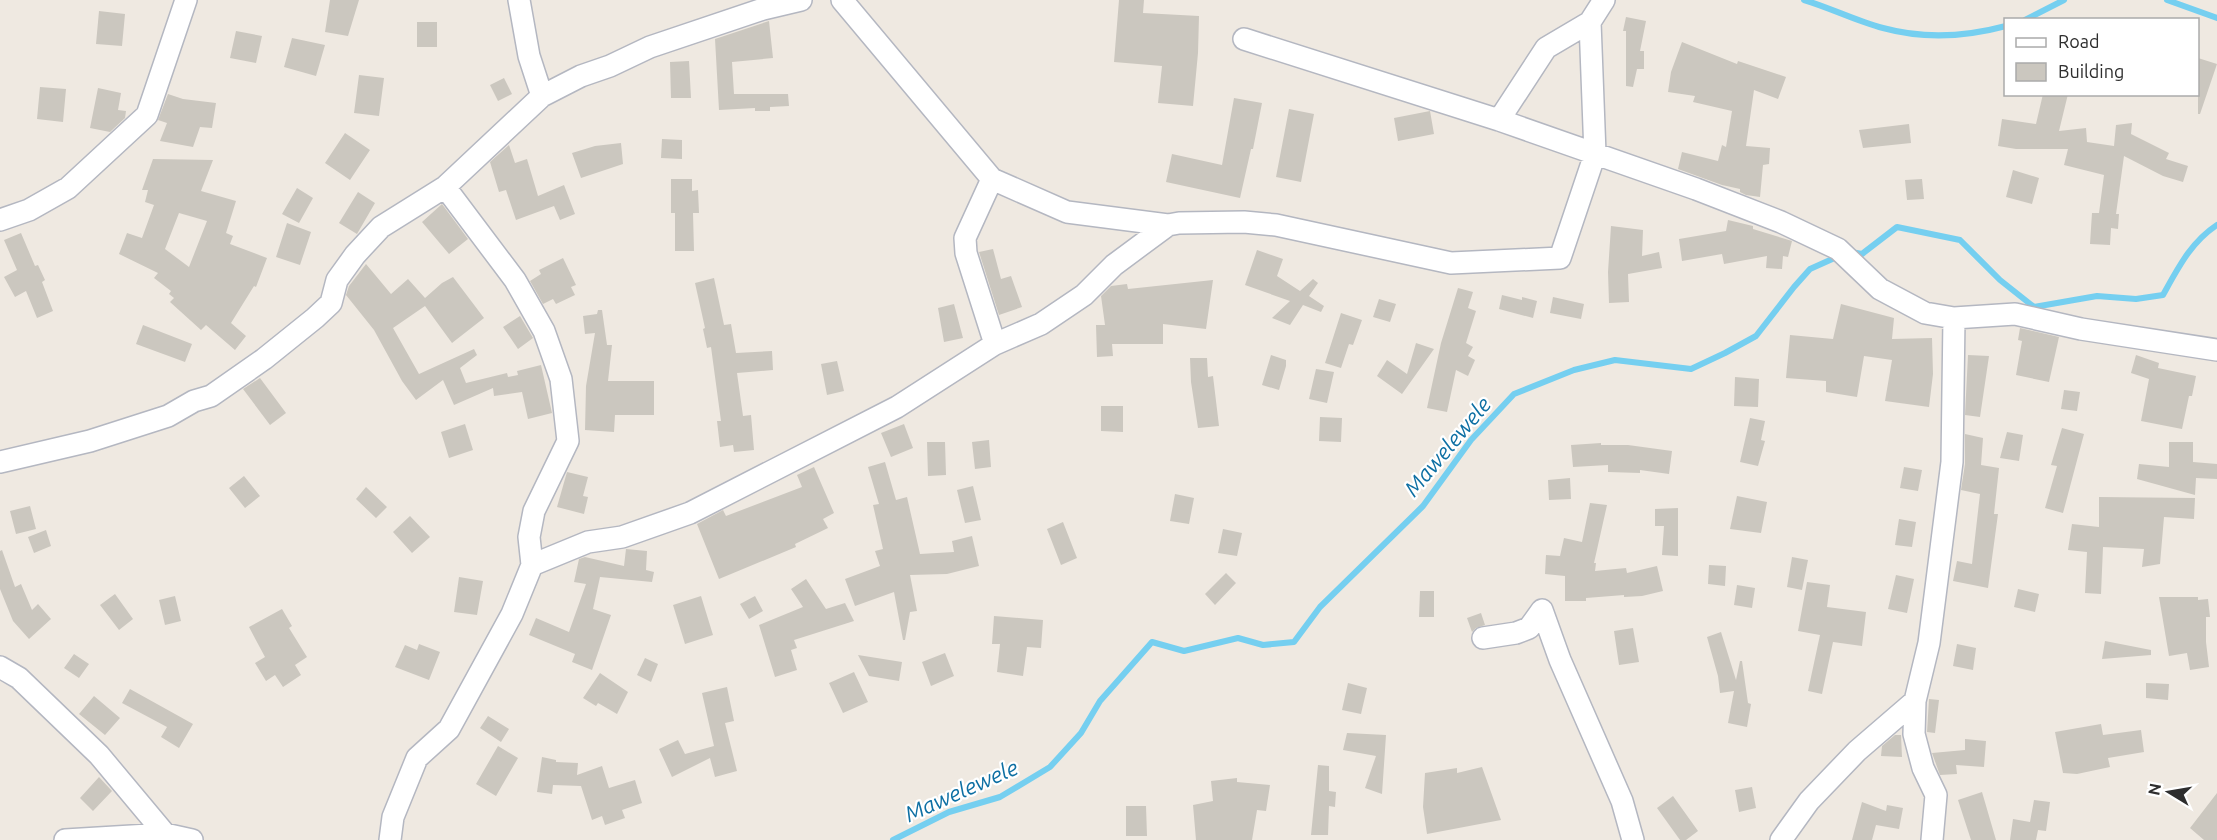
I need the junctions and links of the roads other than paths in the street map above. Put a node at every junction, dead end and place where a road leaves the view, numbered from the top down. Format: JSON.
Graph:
{"nodes":[{"id":1,"x":186,"y":0,"type":"edge"},
{"id":2,"x":519,"y":0,"type":"edge"},
{"id":3,"x":801,"y":0,"type":"edge"},
{"id":4,"x":842,"y":0,"type":"edge"},
{"id":5,"x":1604,"y":0,"type":"edge"},
{"id":6,"x":1590,"y":22,"type":"junction"},
{"id":7,"x":1244,"y":39,"type":"dead end"},
{"id":8,"x":542,"y":96,"type":"junction"},
{"id":9,"x":1499,"y":120,"type":"junction"},
{"id":10,"x":1595,"y":154,"type":"junction"},
{"id":11,"x":992,"y":179,"type":"junction"},
{"id":12,"x":445,"y":187,"type":"junction"},
{"id":13,"x":0,"y":220,"type":"edge"},
{"id":14,"x":1168,"y":225,"type":"junction"},
{"id":15,"x":1954,"y":318,"type":"junction"},
{"id":16,"x":995,"y":344,"type":"junction"},
{"id":17,"x":2217,"y":350,"type":"edge"},
{"id":18,"x":0,"y":462,"type":"edge"},
{"id":19,"x":532,"y":565,"type":"junction"},
{"id":20,"x":1484,"y":638,"type":"dead end"},
{"id":21,"x":0,"y":667,"type":"edge"},
{"id":22,"x":1915,"y":701,"type":"junction"},
{"id":23,"x":165,"y":834,"type":"junction"},
{"id":24,"x":65,"y":840,"type":"edge"},
{"id":25,"x":192,"y":840,"type":"edge"},
{"id":26,"x":390,"y":840,"type":"edge"},
{"id":27,"x":1633,"y":840,"type":"edge"},
{"id":28,"x":1781,"y":840,"type":"edge"},
{"id":29,"x":1932,"y":840,"type":"edge"}],
"edges":[{"from":1,"to":13,"type":"street"},
{"from":2,"to":8,"type":"street"},
{"from":3,"to":8,"type":"street"},
{"from":4,"to":11,"type":"street"},
{"from":5,"to":6,"type":"street"},
{"from":6,"to":9,"type":"street"},
{"from":6,"to":10,"type":"street"},
{"from":7,"to":9,"type":"street"},
{"from":8,"to":12,"type":"street"},
{"from":9,"to":10,"type":"street"},
{"from":10,"to":14,"type":"street"},
{"from":10,"to":15,"type":"street"},
{"from":11,"to":14,"type":"street"},
{"from":11,"to":16,"type":"street"},
{"from":12,"to":18,"type":"street"},
{"from":12,"to":19,"type":"street"},
{"from":14,"to":16,"type":"street"},
{"from":15,"to":17,"type":"street"},
{"from":15,"to":22,"type":"street"},
{"from":16,"to":19,"type":"street"},
{"from":19,"to":26,"type":"street"},
{"from":20,"to":27,"type":"street"},
{"from":21,"to":23,"type":"street"},
{"from":22,"to":28,"type":"street"},
{"from":22,"to":29,"type":"street"},
{"from":23,"to":24,"type":"street"},
{"from":23,"to":25,"type":"street"}]}
